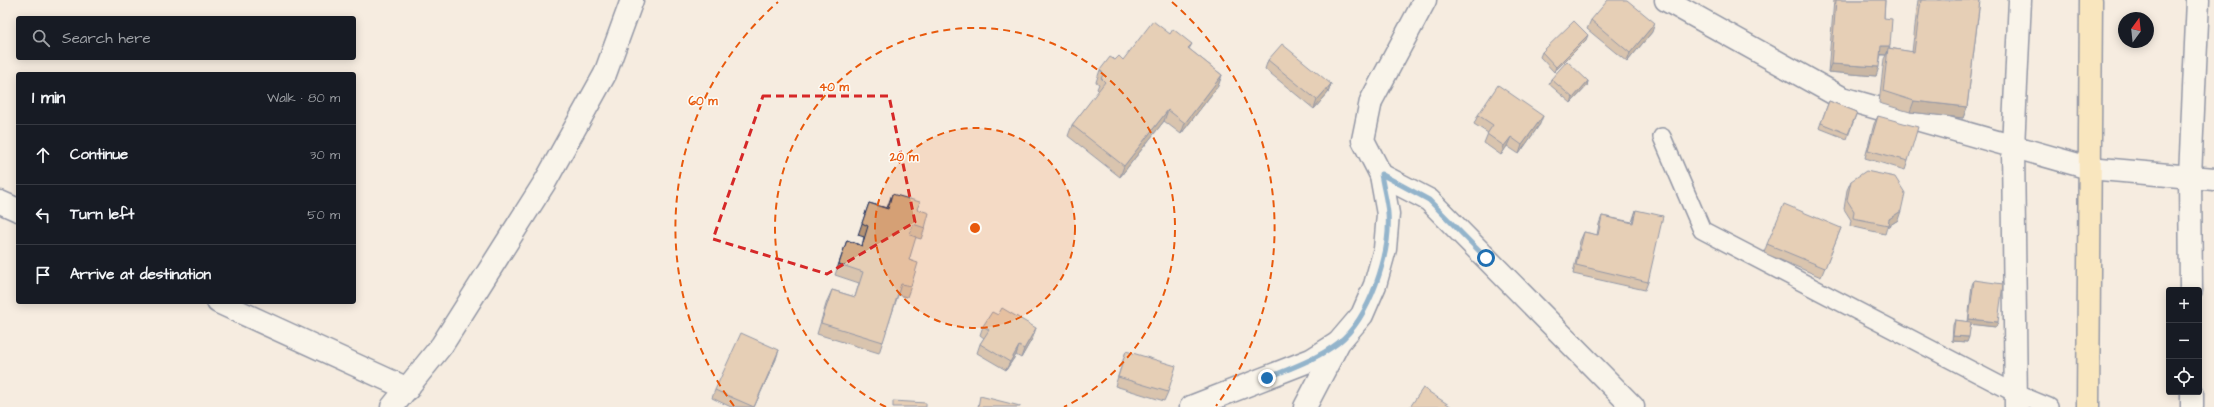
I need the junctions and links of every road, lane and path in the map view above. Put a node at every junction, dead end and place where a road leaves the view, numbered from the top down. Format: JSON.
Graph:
{"nodes":[{"id":1,"x":632,"y":0,"type":"edge"},
{"id":2,"x":1424,"y":0,"type":"edge"},
{"id":3,"x":1666,"y":0,"type":"edge"},
{"id":4,"x":2020,"y":0,"type":"edge"},
{"id":5,"x":2091,"y":0,"type":"edge"},
{"id":6,"x":2198,"y":0,"type":"edge"},
{"id":7,"x":1662,"y":137,"type":"dead end"},
{"id":8,"x":2013,"y":147,"type":"junction"},
{"id":9,"x":2089,"y":168,"type":"junction"},
{"id":10,"x":1381,"y":174,"type":"junction"},
{"id":11,"x":2190,"y":176,"type":"junction"},
{"id":12,"x":2214,"y":179,"type":"edge"},
{"id":13,"x":0,"y":202,"type":"edge"},
{"id":14,"x":16,"y":209,"type":"edge"},
{"id":15,"x":2191,"y":287,"type":"edge"},
{"id":16,"x":222,"y":304,"type":"edge"},
{"id":17,"x":1339,"y":342,"type":"junction"},
{"id":18,"x":408,"y":389,"type":"junction"},
{"id":19,"x":2192,"y":395,"type":"edge"},
{"id":20,"x":2016,"y":400,"type":"edge"},
{"id":21,"x":392,"y":407,"type":"edge"},
{"id":22,"x":1191,"y":407,"type":"edge"},
{"id":23,"x":1305,"y":407,"type":"edge"},
{"id":24,"x":1633,"y":407,"type":"edge"},
{"id":25,"x":2049,"y":407,"type":"edge"},
{"id":26,"x":2088,"y":407,"type":"edge"},
{"id":27,"x":2192,"y":407,"type":"edge"}],
"edges":[{"from":1,"to":18,"type":"street"},
{"from":2,"to":10,"type":"street"},
{"from":3,"to":8,"type":"street"},
{"from":4,"to":8,"type":"street"},
{"from":5,"to":9,"type":"highway"},
{"from":6,"to":11,"type":"street"},
{"from":7,"to":20,"type":"lane"},
{"from":8,"to":9,"type":"street"},
{"from":8,"to":20,"type":"street"},
{"from":9,"to":11,"type":"street"},
{"from":9,"to":26,"type":"highway"},
{"from":10,"to":17,"type":"street"},
{"from":10,"to":24,"type":"street"},
{"from":11,"to":12,"type":"street"},
{"from":11,"to":15,"type":"street"},
{"from":13,"to":14,"type":"street"},
{"from":16,"to":18,"type":"street"},
{"from":17,"to":22,"type":"street"},
{"from":17,"to":23,"type":"street"},
{"from":18,"to":21,"type":"street"},
{"from":19,"to":27,"type":"street"},
{"from":20,"to":25,"type":"lane"}]}
